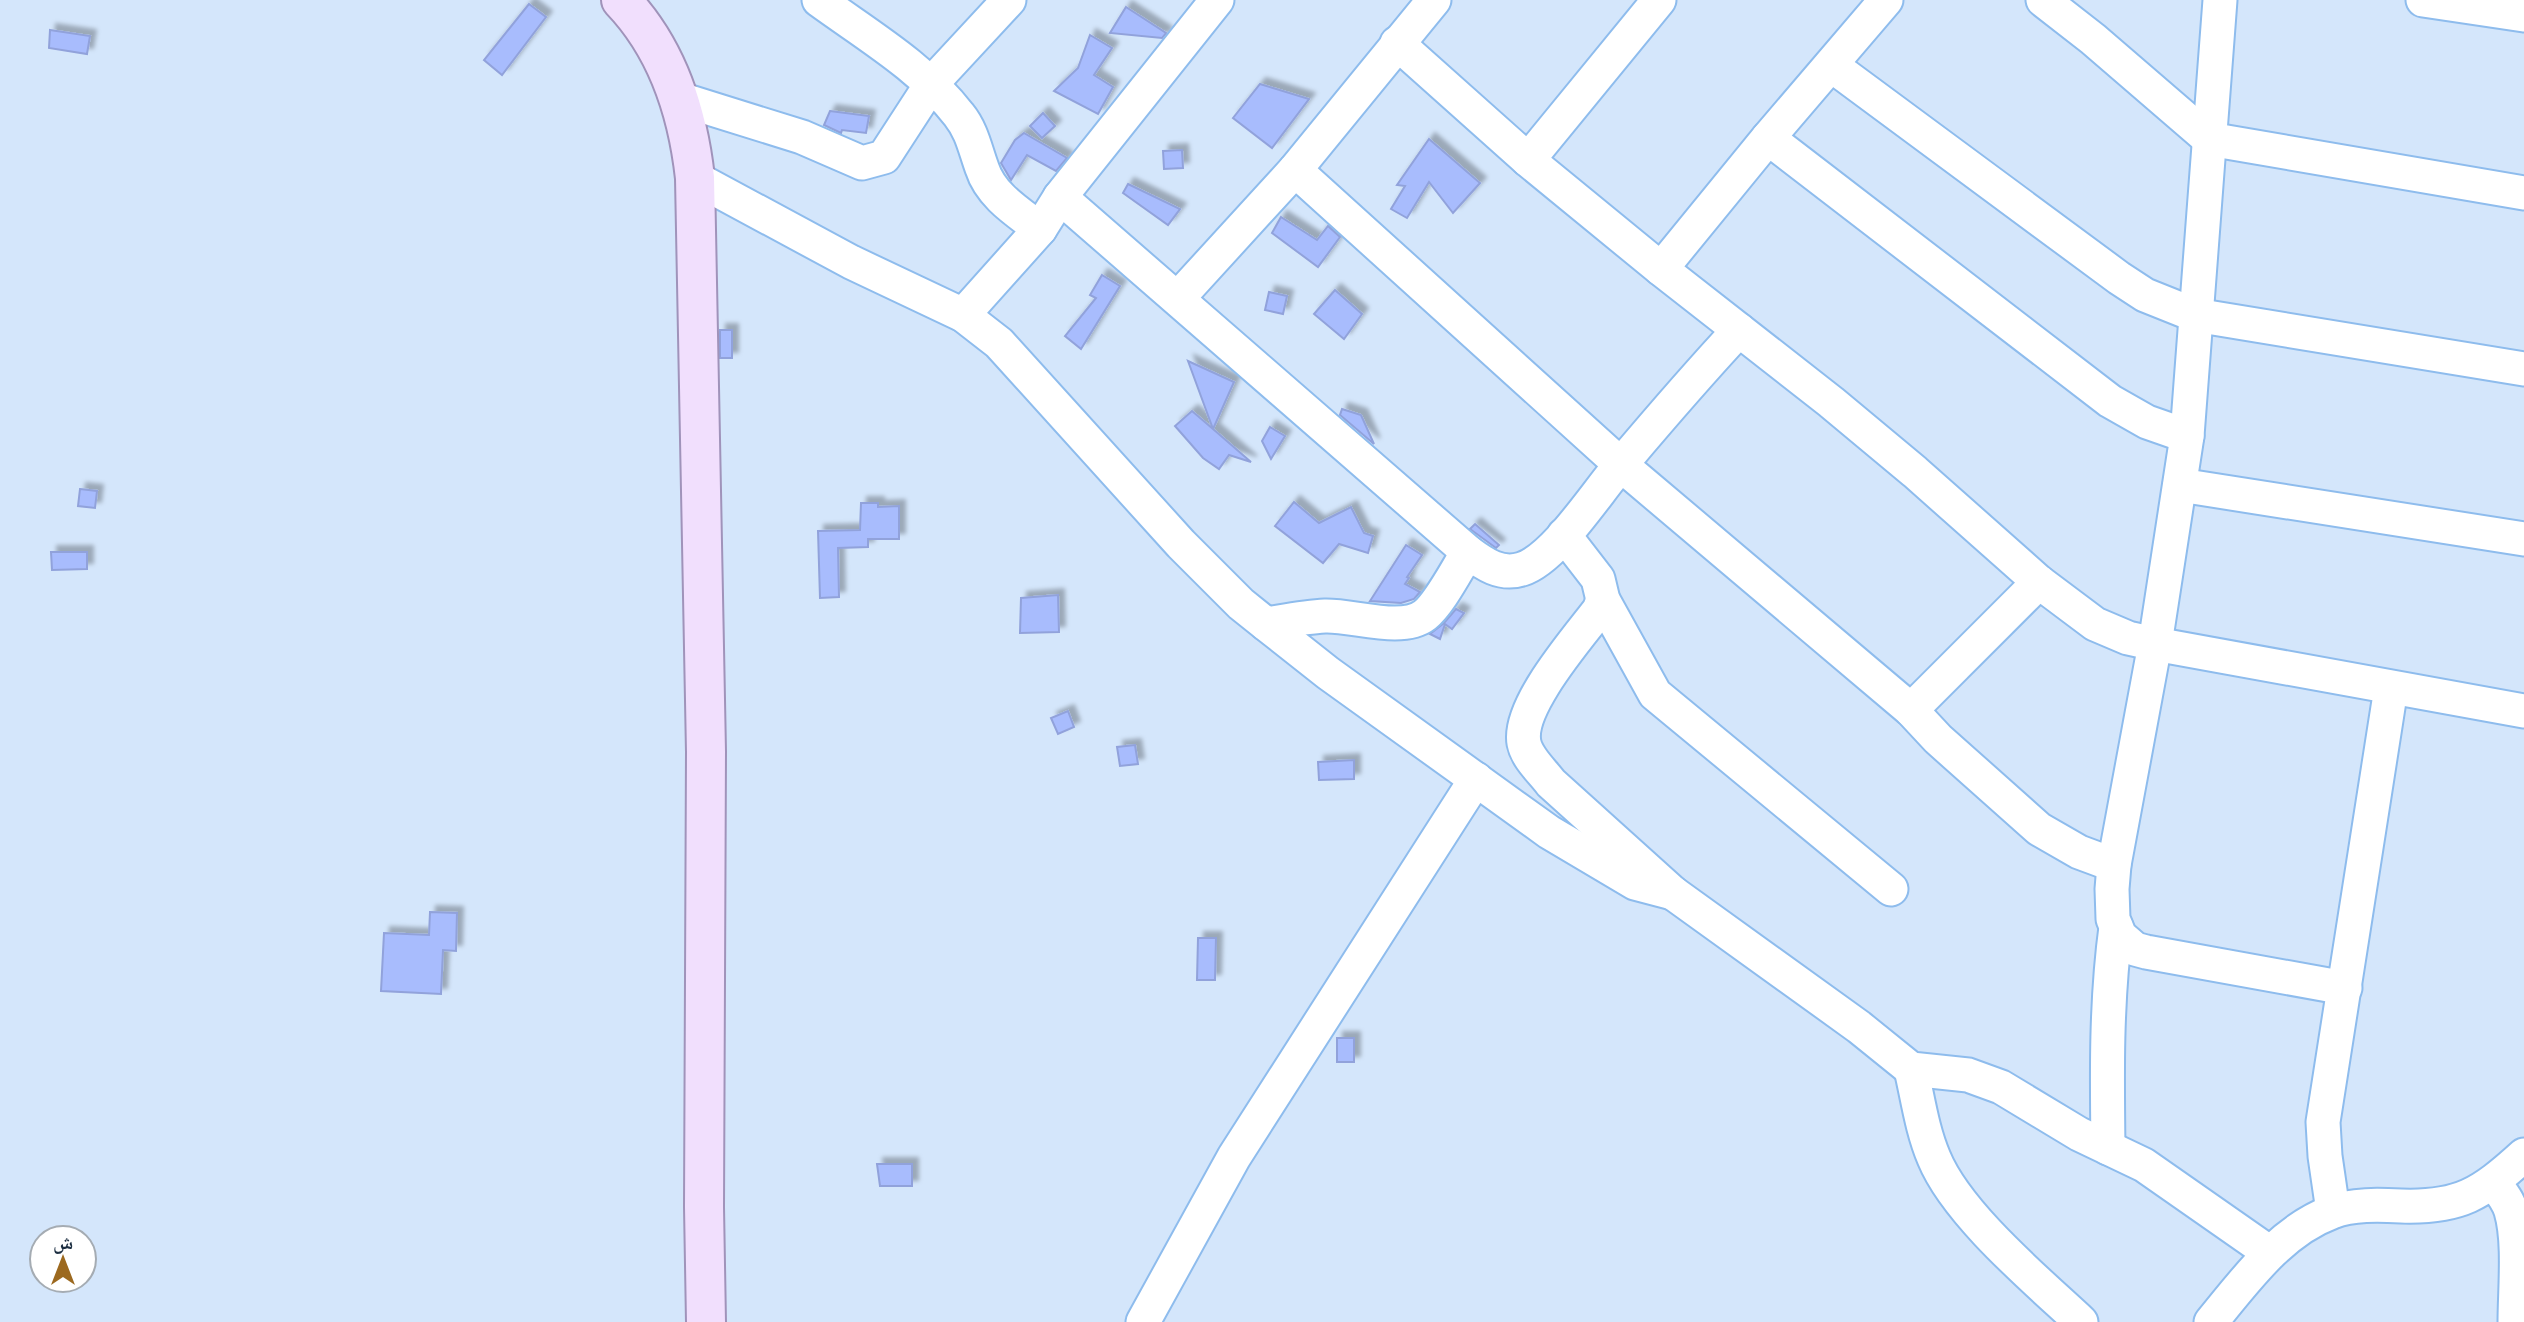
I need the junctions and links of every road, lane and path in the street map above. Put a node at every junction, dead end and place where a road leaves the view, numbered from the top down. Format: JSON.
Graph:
{"nodes":[{"id":1,"x":621,"y":0,"type":"edge"},
{"id":2,"x":819,"y":0,"type":"edge"},
{"id":3,"x":1009,"y":0,"type":"edge"},
{"id":4,"x":1217,"y":0,"type":"edge"},
{"id":5,"x":1434,"y":0,"type":"edge"},
{"id":6,"x":1659,"y":0,"type":"edge"},
{"id":7,"x":1886,"y":0,"type":"edge"},
{"id":8,"x":2043,"y":0,"type":"edge"},
{"id":9,"x":2220,"y":0,"type":"edge"},
{"id":10,"x":2424,"y":0,"type":"edge"},
{"id":11,"x":2524,"y":15,"type":"edge"},
{"id":12,"x":1397,"y":43,"type":"junction"},
{"id":13,"x":1831,"y":65,"type":"junction"},
{"id":14,"x":932,"y":83,"type":"junction"},
{"id":15,"x":680,"y":99,"type":"junction"},
{"id":16,"x":1768,"y":138,"type":"junction"},
{"id":17,"x":2209,"y":139,"type":"junction"},
{"id":18,"x":1528,"y":160,"type":"junction"},
{"id":19,"x":1295,"y":170,"type":"junction"},
{"id":20,"x":695,"y":178,"type":"junction"},
{"id":21,"x":2524,"y":193,"type":"edge"},
{"id":22,"x":1060,"y":197,"type":"junction"},
{"id":23,"x":1040,"y":229,"type":"junction"},
{"id":24,"x":1661,"y":269,"type":"junction"},
{"id":25,"x":1178,"y":298,"type":"junction"},
{"id":26,"x":963,"y":314,"type":"junction"},
{"id":27,"x":2195,"y":315,"type":"junction"},
{"id":28,"x":1739,"y":330,"type":"junction"},
{"id":29,"x":2524,"y":369,"type":"edge"},
{"id":30,"x":2187,"y":436,"type":"junction"},
{"id":31,"x":1620,"y":464,"type":"junction"},
{"id":32,"x":2180,"y":485,"type":"junction"},
{"id":33,"x":1564,"y":535,"type":"junction"},
{"id":34,"x":2524,"y":539,"type":"edge"},
{"id":35,"x":1468,"y":552,"type":"junction"},
{"id":36,"x":2039,"y":582,"type":"junction"},
{"id":37,"x":1603,"y":600,"type":"junction"},
{"id":38,"x":1266,"y":624,"type":"junction"},
{"id":39,"x":2155,"y":645,"type":"junction"},
{"id":40,"x":2391,"y":688,"type":"junction"},
{"id":41,"x":1911,"y":710,"type":"junction"},
{"id":42,"x":2524,"y":711,"type":"edge"},
{"id":43,"x":1476,"y":779,"type":"junction"},
{"id":44,"x":2114,"y":865,"type":"junction"},
{"id":45,"x":1891,"y":890,"type":"dead end"},
{"id":46,"x":1673,"y":892,"type":"junction"},
{"id":47,"x":2116,"y":928,"type":"junction"},
{"id":48,"x":2345,"y":988,"type":"junction"},
{"id":49,"x":1911,"y":1069,"type":"junction"},
{"id":50,"x":2108,"y":1148,"type":"junction"},
{"id":51,"x":2524,"y":1155,"type":"edge"},
{"id":52,"x":2494,"y":1183,"type":"junction"},
{"id":53,"x":2333,"y":1211,"type":"junction"},
{"id":54,"x":2270,"y":1252,"type":"junction"},
{"id":55,"x":706,"y":1322,"type":"edge"},
{"id":56,"x":1143,"y":1322,"type":"edge"},
{"id":57,"x":2081,"y":1322,"type":"edge"},
{"id":58,"x":2211,"y":1322,"type":"edge"},
{"id":59,"x":2515,"y":1322,"type":"edge"}],
"edges":[{"from":1,"to":15,"type":"main road"},
{"from":2,"to":14,"type":"street"},
{"from":3,"to":14,"type":"street"},
{"from":4,"to":22,"type":"street"},
{"from":5,"to":12,"type":"street"},
{"from":6,"to":18,"type":"street"},
{"from":7,"to":13,"type":"street"},
{"from":8,"to":17,"type":"street"},
{"from":9,"to":17,"type":"street"},
{"from":10,"to":11,"type":"street"},
{"from":12,"to":18,"type":"street"},
{"from":12,"to":19,"type":"street"},
{"from":13,"to":16,"type":"street"},
{"from":13,"to":27,"type":"street"},
{"from":14,"to":15,"type":"street"},
{"from":14,"to":23,"type":"street"},
{"from":15,"to":20,"type":"main road"},
{"from":16,"to":24,"type":"street"},
{"from":16,"to":30,"type":"street"},
{"from":17,"to":21,"type":"street"},
{"from":17,"to":27,"type":"street"},
{"from":18,"to":24,"type":"street"},
{"from":19,"to":25,"type":"street"},
{"from":19,"to":31,"type":"street"},
{"from":20,"to":26,"type":"street"},
{"from":20,"to":55,"type":"main road"},
{"from":22,"to":23,"type":"street"},
{"from":22,"to":25,"type":"street"},
{"from":23,"to":26,"type":"street"},
{"from":24,"to":28,"type":"street"},
{"from":25,"to":35,"type":"street"},
{"from":26,"to":38,"type":"street"},
{"from":27,"to":29,"type":"street"},
{"from":27,"to":30,"type":"street"},
{"from":28,"to":31,"type":"street"},
{"from":28,"to":36,"type":"street"},
{"from":30,"to":32,"type":"street"},
{"from":31,"to":33,"type":"street"},
{"from":31,"to":41,"type":"street"},
{"from":32,"to":34,"type":"street"},
{"from":32,"to":39,"type":"street"},
{"from":33,"to":35,"type":"street"},
{"from":33,"to":37,"type":"street"},
{"from":35,"to":38,"type":"street"},
{"from":36,"to":39,"type":"street"},
{"from":36,"to":41,"type":"street"},
{"from":37,"to":45,"type":"street"},
{"from":37,"to":46,"type":"street"},
{"from":38,"to":43,"type":"street"},
{"from":39,"to":40,"type":"street"},
{"from":39,"to":44,"type":"street"},
{"from":40,"to":42,"type":"street"},
{"from":40,"to":48,"type":"street"},
{"from":41,"to":44,"type":"street"},
{"from":43,"to":46,"type":"street"},
{"from":43,"to":56,"type":"street"},
{"from":44,"to":47,"type":"street"},
{"from":46,"to":49,"type":"street"},
{"from":47,"to":48,"type":"street"},
{"from":47,"to":50,"type":"street"},
{"from":48,"to":53,"type":"street"},
{"from":49,"to":50,"type":"street"},
{"from":49,"to":57,"type":"street"},
{"from":50,"to":54,"type":"street"},
{"from":51,"to":52,"type":"street"},
{"from":52,"to":53,"type":"street"},
{"from":52,"to":59,"type":"street"},
{"from":53,"to":54,"type":"street"},
{"from":54,"to":58,"type":"street"}]}
